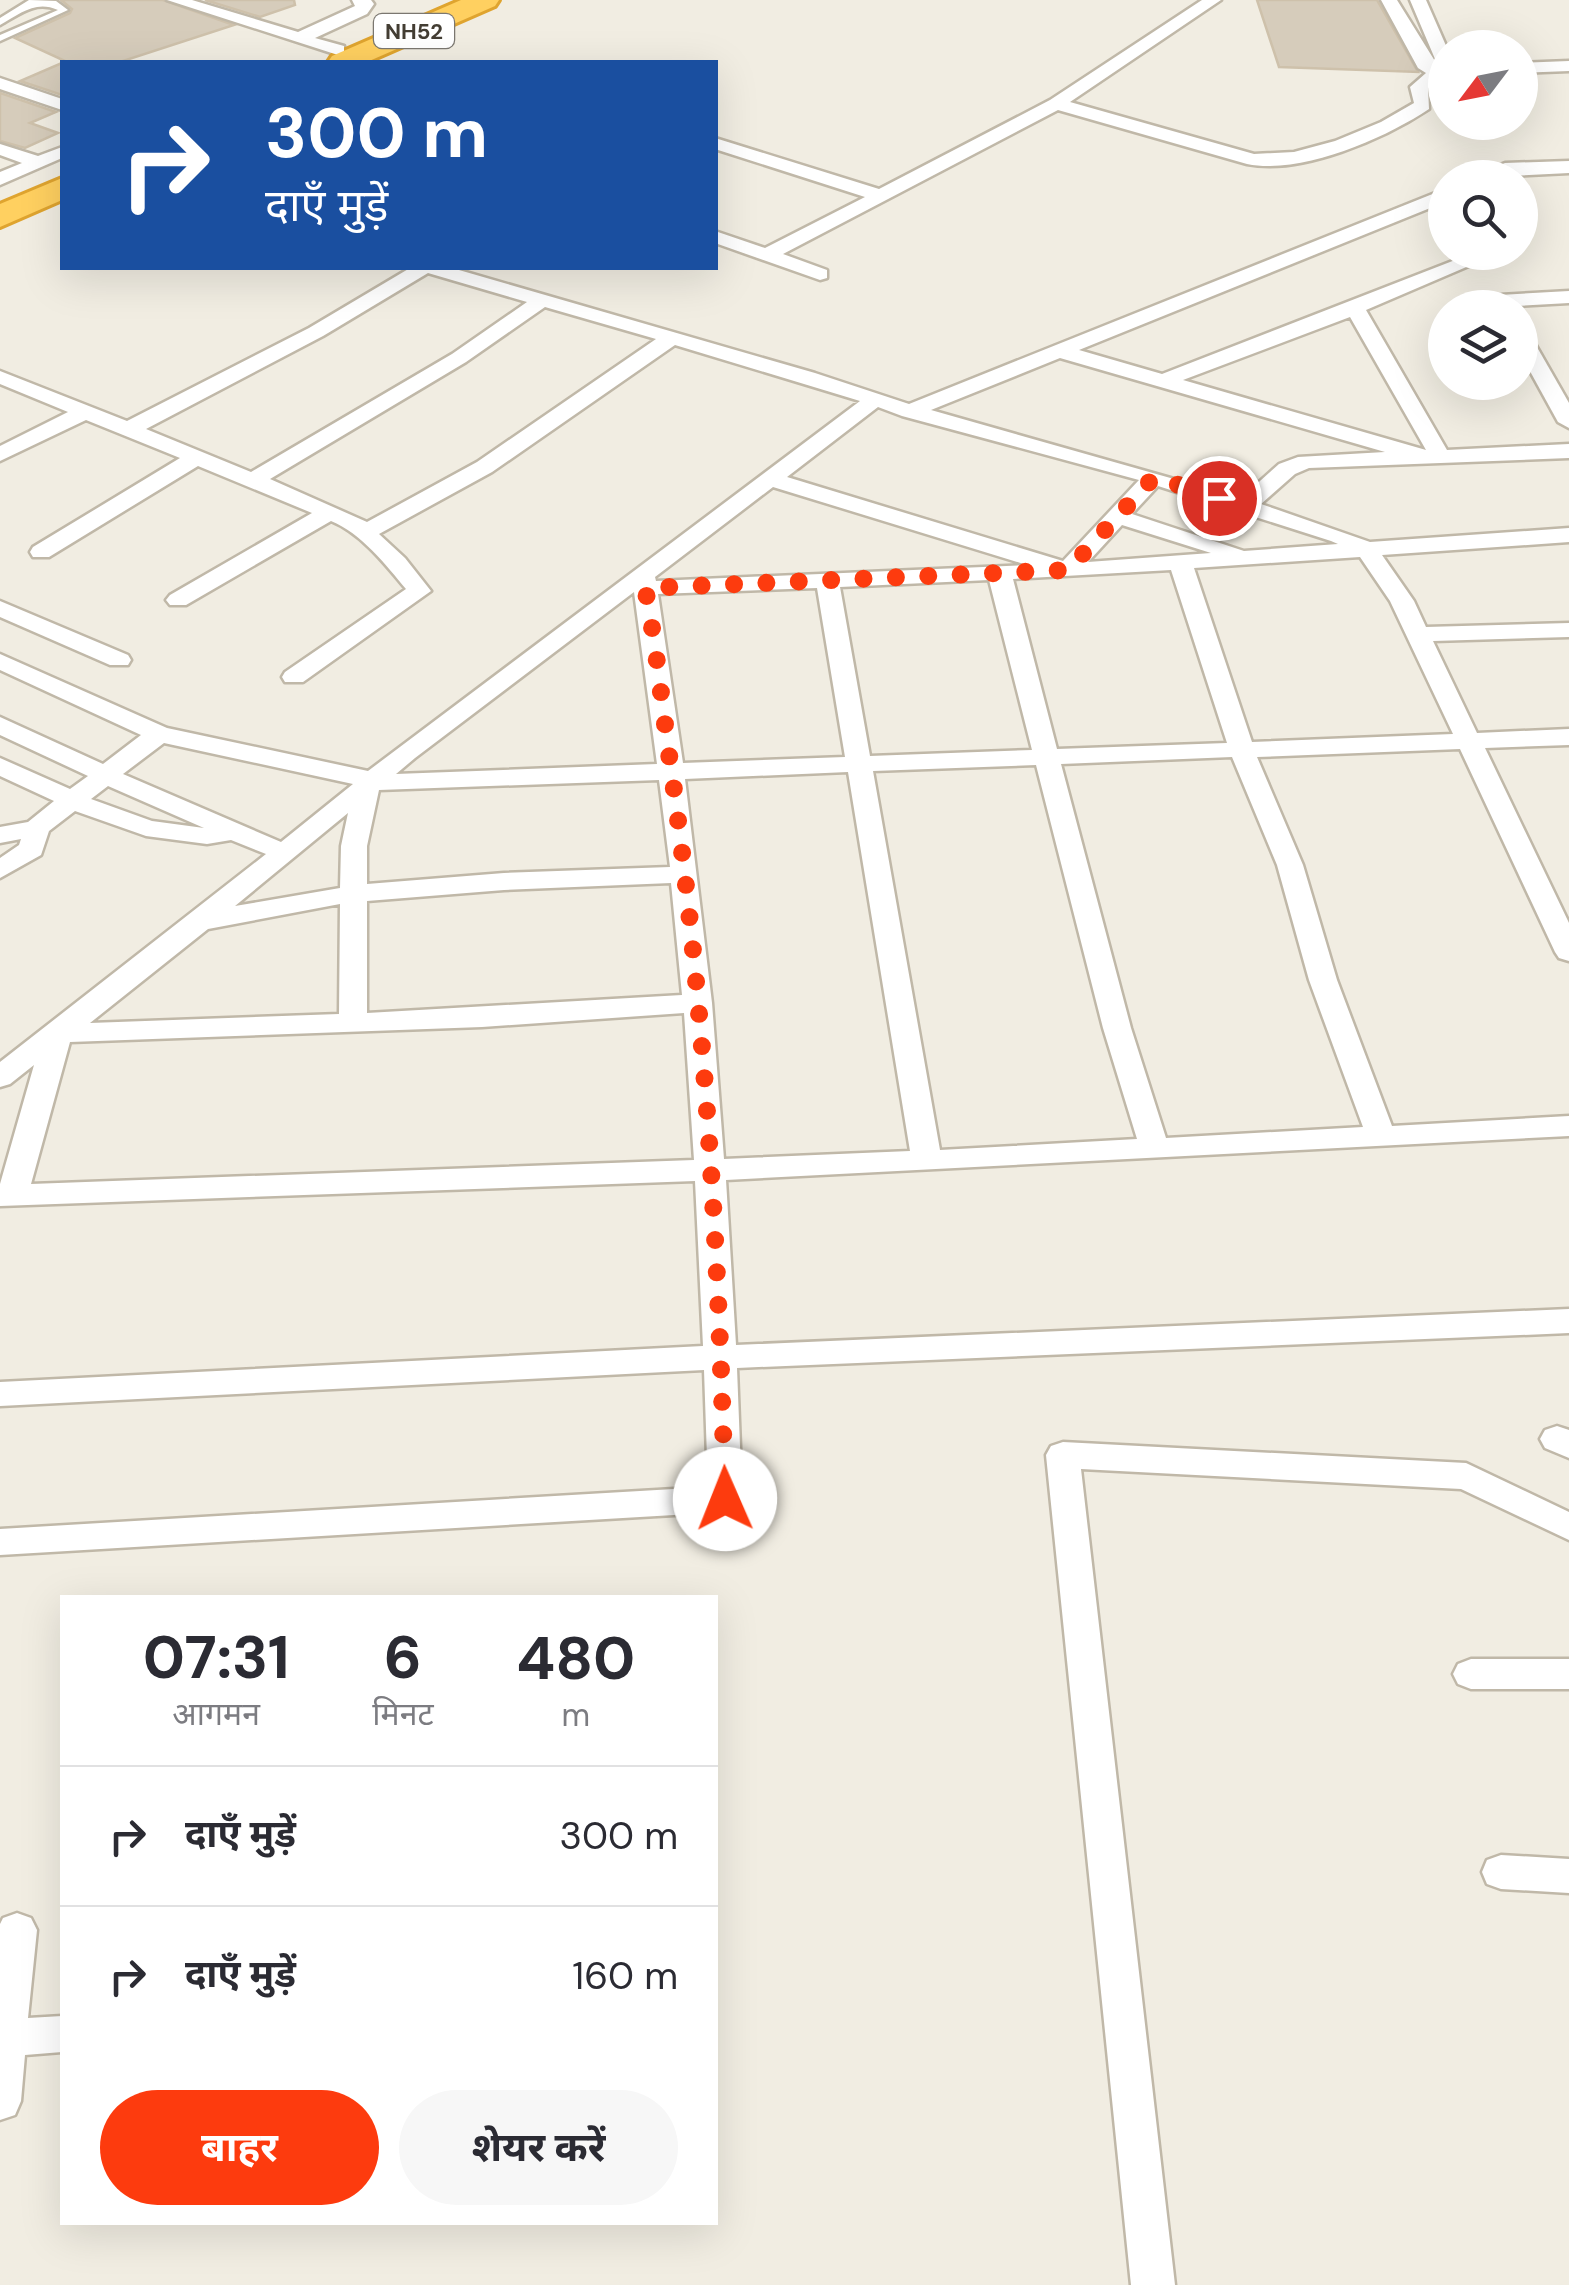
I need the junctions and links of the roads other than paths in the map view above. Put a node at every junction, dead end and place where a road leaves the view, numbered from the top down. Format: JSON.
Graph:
{"nodes":[{"id":1,"x":35,"y":0,"type":"edge"},
{"id":2,"x":175,"y":0,"type":"edge"},
{"id":3,"x":360,"y":0,"type":"edge"},
{"id":4,"x":452,"y":0,"type":"edge"},
{"id":5,"x":484,"y":0,"type":"edge"},
{"id":6,"x":1214,"y":0,"type":"edge"},
{"id":7,"x":1389,"y":0,"type":"edge"},
{"id":8,"x":1418,"y":0,"type":"edge"},
{"id":9,"x":0,"y":22,"type":"edge"},
{"id":10,"x":1429,"y":30,"type":"edge"},
{"id":11,"x":0,"y":38,"type":"edge"},
{"id":12,"x":322,"y":54,"type":"edge"},
{"id":13,"x":1569,"y":66,"type":"edge"},
{"id":14,"x":1538,"y":67,"type":"edge"},
{"id":15,"x":1428,"y":68,"type":"edge"},
{"id":16,"x":1428,"y":81,"type":"edge"},
{"id":17,"x":0,"y":83,"type":"edge"},
{"id":18,"x":60,"y":104,"type":"edge"},
{"id":19,"x":1056,"y":104,"type":"junction"},
{"id":20,"x":718,"y":144,"type":"edge"},
{"id":21,"x":0,"y":148,"type":"edge"},
{"id":22,"x":50,"y":167,"type":"edge"},
{"id":23,"x":1569,"y":167,"type":"edge"},
{"id":24,"x":1538,"y":168,"type":"edge"},
{"id":25,"x":0,"y":178,"type":"edge"},
{"id":26,"x":60,"y":189,"type":"edge"},
{"id":27,"x":880,"y":195,"type":"junction"},
{"id":28,"x":0,"y":198,"type":"edge"},
{"id":29,"x":1428,"y":201,"type":"edge"},
{"id":30,"x":0,"y":217,"type":"edge"},
{"id":31,"x":718,"y":238,"type":"edge"},
{"id":32,"x":769,"y":254,"type":"junction"},
{"id":33,"x":419,"y":270,"type":"edge"},
{"id":34,"x":439,"y":270,"type":"edge"},
{"id":35,"x":1441,"y":270,"type":"edge"},
{"id":36,"x":820,"y":274,"type":"dead end"},
{"id":37,"x":1569,"y":298,"type":"edge"},
{"id":38,"x":544,"y":299,"type":"junction"},
{"id":39,"x":1538,"y":301,"type":"edge"},
{"id":40,"x":1355,"y":308,"type":"junction"},
{"id":41,"x":673,"y":337,"type":"junction"},
{"id":42,"x":1056,"y":350,"type":"junction"},
{"id":43,"x":1538,"y":367,"type":"edge"},
{"id":44,"x":0,"y":378,"type":"edge"},
{"id":45,"x":1165,"y":380,"type":"junction"},
{"id":46,"x":876,"y":399,"type":"junction"},
{"id":47,"x":910,"y":410,"type":"junction"},
{"id":48,"x":84,"y":413,"type":"junction"},
{"id":49,"x":1569,"y":422,"type":"edge"},
{"id":50,"x":125,"y":431,"type":"junction"},
{"id":51,"x":1569,"y":451,"type":"edge"},
{"id":52,"x":0,"y":454,"type":"edge"},
{"id":53,"x":1432,"y":456,"type":"junction"},
{"id":54,"x":196,"y":458,"type":"junction"},
{"id":55,"x":1154,"y":477,"type":"junction"},
{"id":56,"x":771,"y":479,"type":"junction"},
{"id":57,"x":253,"y":480,"type":"junction"},
{"id":58,"x":1245,"y":506,"type":"junction"},
{"id":59,"x":330,"y":512,"type":"junction"},
{"id":60,"x":1118,"y":516,"type":"junction"},
{"id":61,"x":364,"y":532,"type":"junction"},
{"id":62,"x":1569,"y":535,"type":"edge"},
{"id":63,"x":1366,"y":549,"type":"junction"},
{"id":64,"x":41,"y":552,"type":"dead end"},
{"id":65,"x":1252,"y":558,"type":"junction"},
{"id":66,"x":1180,"y":562,"type":"junction"},
{"id":67,"x":1068,"y":570,"type":"junction"},
{"id":68,"x":999,"y":572,"type":"junction"},
{"id":69,"x":826,"y":578,"type":"junction"},
{"id":70,"x":644,"y":581,"type":"junction"},
{"id":71,"x":178,"y":600,"type":"dead end"},
{"id":72,"x":0,"y":608,"type":"edge"},
{"id":73,"x":1569,"y":630,"type":"edge"},
{"id":74,"x":1418,"y":634,"type":"junction"},
{"id":75,"x":0,"y":660,"type":"edge"},
{"id":76,"x":119,"y":660,"type":"dead end"},
{"id":77,"x":294,"y":677,"type":"dead end"},
{"id":78,"x":0,"y":725,"type":"edge"},
{"id":79,"x":159,"y":734,"type":"junction"},
{"id":80,"x":1569,"y":737,"type":"edge"},
{"id":81,"x":1468,"y":739,"type":"junction"},
{"id":82,"x":1242,"y":750,"type":"junction"},
{"id":83,"x":1046,"y":756,"type":"junction"},
{"id":84,"x":858,"y":763,"type":"junction"},
{"id":85,"x":0,"y":766,"type":"edge"},
{"id":86,"x":671,"y":772,"type":"junction"},
{"id":87,"x":105,"y":775,"type":"junction"},
{"id":88,"x":370,"y":782,"type":"junction"},
{"id":89,"x":73,"y":800,"type":"junction"},
{"id":90,"x":36,"y":828,"type":"junction"},
{"id":91,"x":235,"y":831,"type":"junction"},
{"id":92,"x":0,"y":835,"type":"edge"},
{"id":93,"x":284,"y":852,"type":"junction"},
{"id":94,"x":0,"y":870,"type":"edge"},
{"id":95,"x":685,"y":874,"type":"junction"},
{"id":96,"x":352,"y":892,"type":"junction"},
{"id":97,"x":198,"y":923,"type":"junction"},
{"id":98,"x":1569,"y":952,"type":"edge"},
{"id":99,"x":698,"y":1004,"type":"junction"},
{"id":100,"x":353,"y":1022,"type":"junction"},
{"id":101,"x":58,"y":1034,"type":"junction"},
{"id":102,"x":0,"y":1077,"type":"edge"},
{"id":103,"x":1569,"y":1126,"type":"edge"},
{"id":104,"x":1382,"y":1136,"type":"junction"},
{"id":105,"x":1155,"y":1148,"type":"junction"},
{"id":106,"x":927,"y":1161,"type":"junction"},
{"id":107,"x":710,"y":1171,"type":"junction"},
{"id":108,"x":6,"y":1196,"type":"edge"},
{"id":109,"x":1569,"y":1321,"type":"edge"},
{"id":110,"x":721,"y":1359,"type":"junction"},
{"id":111,"x":0,"y":1394,"type":"edge"},
{"id":112,"x":1569,"y":1527,"type":"edge"},
{"id":113,"x":0,"y":1542,"type":"edge"},
{"id":114,"x":1470,"y":1674,"type":"dead end"},
{"id":115,"x":1569,"y":1674,"type":"edge"},
{"id":116,"x":1501,"y":1872,"type":"dead end"},
{"id":117,"x":1569,"y":1876,"type":"edge"},
{"id":118,"x":16,"y":1930,"type":"dead end"},
{"id":119,"x":60,"y":2034,"type":"edge"},
{"id":120,"x":6,"y":2038,"type":"junction"},
{"id":121,"x":0,"y":2101,"type":"edge"},
{"id":122,"x":1153,"y":2285,"type":"edge"}],
"edges":[{"from":1,"to":9,"type":"lane"},
{"from":1,"to":11,"type":"lane"},
{"from":2,"to":12,"type":"street"},
{"from":3,"to":12,"type":"street"},
{"from":4,"to":12,"type":"highway","number":"NH52"},
{"from":5,"to":12,"type":"highway","number":"NH52"},
{"from":6,"to":19,"type":"street"},
{"from":7,"to":15,"type":"street"},
{"from":8,"to":10,"type":"street"},
{"from":13,"to":14,"type":"street"},
{"from":16,"to":19,"type":"street"},
{"from":17,"to":18,"type":"street"},
{"from":19,"to":27,"type":"street"},
{"from":20,"to":27,"type":"street"},
{"from":21,"to":22,"type":"street"},
{"from":22,"to":25,"type":"street"},
{"from":22,"to":28,"type":"highway"},
{"from":23,"to":24,"type":"street"},
{"from":26,"to":30,"type":"highway"},
{"from":27,"to":32,"type":"street"},
{"from":29,"to":42,"type":"street"},
{"from":31,"to":32,"type":"street"},
{"from":32,"to":36,"type":"street"},
{"from":33,"to":50,"type":"street"},
{"from":34,"to":38,"type":"street"},
{"from":35,"to":40,"type":"street"},
{"from":37,"to":39,"type":"street"},
{"from":38,"to":41,"type":"street"},
{"from":38,"to":57,"type":"street"},
{"from":40,"to":45,"type":"street"},
{"from":40,"to":53,"type":"street"},
{"from":41,"to":46,"type":"street"},
{"from":41,"to":61,"type":"street"},
{"from":42,"to":45,"type":"street"},
{"from":42,"to":47,"type":"street"},
{"from":43,"to":49,"type":"street"},
{"from":44,"to":48,"type":"street"},
{"from":45,"to":53,"type":"street"},
{"from":46,"to":47,"type":"street"},
{"from":46,"to":56,"type":"street"},
{"from":47,"to":55,"type":"street"},
{"from":48,"to":50,"type":"street"},
{"from":48,"to":52,"type":"street"},
{"from":50,"to":54,"type":"street"},
{"from":51,"to":53,"type":"street"},
{"from":53,"to":58,"type":"street"},
{"from":54,"to":57,"type":"street"},
{"from":54,"to":64,"type":"street"},
{"from":55,"to":58,"type":"street"},
{"from":55,"to":60,"type":"street"},
{"from":56,"to":67,"type":"street"},
{"from":56,"to":70,"type":"street"},
{"from":57,"to":59,"type":"street"},
{"from":58,"to":63,"type":"street"},
{"from":59,"to":61,"type":"street"},
{"from":59,"to":71,"type":"street"},
{"from":60,"to":65,"type":"street"},
{"from":60,"to":67,"type":"street"},
{"from":61,"to":77,"type":"street"},
{"from":62,"to":63,"type":"street"},
{"from":63,"to":65,"type":"street"},
{"from":63,"to":74,"type":"street"},
{"from":65,"to":66,"type":"street"},
{"from":66,"to":67,"type":"street"},
{"from":66,"to":82,"type":"street"},
{"from":67,"to":68,"type":"street"},
{"from":68,"to":69,"type":"street"},
{"from":68,"to":83,"type":"street"},
{"from":69,"to":70,"type":"street"},
{"from":69,"to":84,"type":"street"},
{"from":70,"to":86,"type":"street"},
{"from":70,"to":88,"type":"street"},
{"from":72,"to":76,"type":"street"},
{"from":73,"to":74,"type":"street"},
{"from":74,"to":81,"type":"street"},
{"from":75,"to":79,"type":"street"},
{"from":78,"to":87,"type":"street"},
{"from":79,"to":87,"type":"street"},
{"from":79,"to":88,"type":"street"},
{"from":80,"to":81,"type":"street"},
{"from":81,"to":82,"type":"street"},
{"from":81,"to":98,"type":"street"},
{"from":82,"to":83,"type":"street"},
{"from":82,"to":104,"type":"street"},
{"from":83,"to":84,"type":"street"},
{"from":83,"to":105,"type":"street"},
{"from":84,"to":86,"type":"street"},
{"from":84,"to":106,"type":"street"},
{"from":85,"to":89,"type":"street"},
{"from":86,"to":88,"type":"street"},
{"from":86,"to":95,"type":"street"},
{"from":87,"to":89,"type":"street"},
{"from":87,"to":91,"type":"street"},
{"from":88,"to":93,"type":"street"},
{"from":88,"to":96,"type":"street"},
{"from":89,"to":90,"type":"street"},
{"from":89,"to":91,"type":"street"},
{"from":90,"to":92,"type":"street"},
{"from":90,"to":94,"type":"street"},
{"from":91,"to":93,"type":"street"},
{"from":93,"to":97,"type":"street"},
{"from":95,"to":96,"type":"street"},
{"from":95,"to":99,"type":"street"},
{"from":96,"to":97,"type":"street"},
{"from":96,"to":100,"type":"street"},
{"from":97,"to":101,"type":"street"},
{"from":99,"to":100,"type":"street"},
{"from":99,"to":107,"type":"street"},
{"from":100,"to":101,"type":"street"},
{"from":101,"to":102,"type":"street"},
{"from":101,"to":108,"type":"street"},
{"from":103,"to":104,"type":"street"},
{"from":104,"to":105,"type":"street"},
{"from":105,"to":106,"type":"street"},
{"from":106,"to":107,"type":"street"},
{"from":107,"to":108,"type":"street"},
{"from":107,"to":110,"type":"street"},
{"from":109,"to":110,"type":"street"},
{"from":110,"to":111,"type":"street"},
{"from":110,"to":113,"type":"street"},
{"from":112,"to":122,"type":"street"},
{"from":114,"to":115,"type":"street"},
{"from":116,"to":117,"type":"street"},
{"from":118,"to":120,"type":"street"},
{"from":119,"to":120,"type":"street"},
{"from":120,"to":121,"type":"street"}]}
